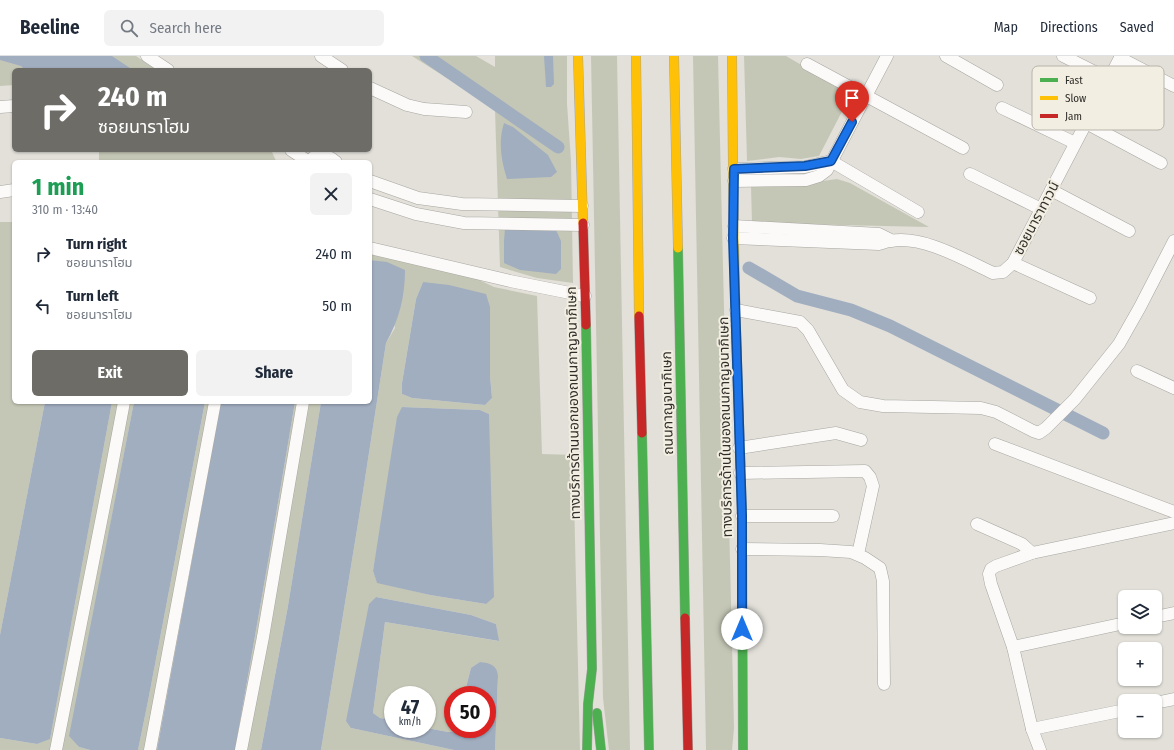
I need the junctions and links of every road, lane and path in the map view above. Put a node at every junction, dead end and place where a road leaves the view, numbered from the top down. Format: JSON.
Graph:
{"nodes":[{"id":1,"x":147,"y":56,"type":"edge"},
{"id":2,"x":321,"y":56,"type":"edge"},
{"id":3,"x":578,"y":56,"type":"edge"},
{"id":4,"x":636,"y":56,"type":"edge"},
{"id":5,"x":674,"y":56,"type":"edge"},
{"id":6,"x":732,"y":56,"type":"edge"},
{"id":7,"x":887,"y":56,"type":"edge"},
{"id":8,"x":946,"y":56,"type":"edge"},
{"id":9,"x":1064,"y":56,"type":"edge"},
{"id":10,"x":1120,"y":57,"type":"edge"},
{"id":11,"x":807,"y":64,"type":"dead end"},
{"id":12,"x":1084,"y":66,"type":"edge"},
{"id":13,"x":1116,"y":66,"type":"edge"},
{"id":14,"x":1137,"y":66,"type":"edge"},
{"id":15,"x":165,"y":68,"type":"edge"},
{"id":16,"x":339,"y":68,"type":"edge"},
{"id":17,"x":1164,"y":81,"type":"edge"},
{"id":18,"x":997,"y":84,"type":"dead end"},
{"id":19,"x":1174,"y":86,"type":"edge"},
{"id":20,"x":372,"y":89,"type":"edge"},
{"id":21,"x":866,"y":96,"type":"junction"},
{"id":22,"x":12,"y":106,"type":"edge"},
{"id":23,"x":0,"y":107,"type":"edge"},
{"id":24,"x":1002,"y":108,"type":"dead end"},
{"id":25,"x":466,"y":112,"type":"dead end"},
{"id":26,"x":1032,"y":122,"type":"edge"},
{"id":27,"x":1048,"y":130,"type":"edge"},
{"id":28,"x":1082,"y":130,"type":"edge"},
{"id":29,"x":1099,"y":130,"type":"edge"},
{"id":30,"x":1075,"y":143,"type":"junction"},
{"id":31,"x":964,"y":148,"type":"dead end"},
{"id":32,"x":293,"y":152,"type":"edge"},
{"id":33,"x":332,"y":156,"type":"edge"},
{"id":34,"x":306,"y":160,"type":"edge"},
{"id":35,"x":310,"y":160,"type":"edge"},
{"id":36,"x":831,"y":161,"type":"junction"},
{"id":37,"x":1161,"y":162,"type":"dead end"},
{"id":38,"x":734,"y":169,"type":"junction"},
{"id":39,"x":970,"y":174,"type":"dead end"},
{"id":40,"x":734,"y":181,"type":"junction"},
{"id":41,"x":372,"y":182,"type":"edge"},
{"id":42,"x":12,"y":190,"type":"edge"},
{"id":43,"x":1051,"y":190,"type":"junction"},
{"id":44,"x":0,"y":192,"type":"edge"},
{"id":45,"x":372,"y":200,"type":"edge"},
{"id":46,"x":582,"y":206,"type":"junction"},
{"id":47,"x":1041,"y":209,"type":"junction"},
{"id":48,"x":918,"y":212,"type":"dead end"},
{"id":49,"x":582,"y":225,"type":"junction"},
{"id":50,"x":1129,"y":231,"type":"dead end"},
{"id":51,"x":734,"y":232,"type":"junction"},
{"id":52,"x":1174,"y":241,"type":"edge"},
{"id":53,"x":372,"y":248,"type":"edge"},
{"id":54,"x":1013,"y":263,"type":"junction"},
{"id":55,"x":585,"y":296,"type":"junction"},
{"id":56,"x":1090,"y":298,"type":"dead end"},
{"id":57,"x":736,"y":310,"type":"junction"},
{"id":58,"x":1138,"y":371,"type":"dead end"},
{"id":59,"x":1174,"y":388,"type":"edge"},
{"id":60,"x":124,"y":404,"type":"edge"},
{"id":61,"x":215,"y":404,"type":"edge"},
{"id":62,"x":303,"y":404,"type":"edge"},
{"id":63,"x":861,"y":440,"type":"dead end"},
{"id":64,"x":995,"y":444,"type":"dead end"},
{"id":65,"x":739,"y":448,"type":"junction"},
{"id":66,"x":740,"y":473,"type":"junction"},
{"id":67,"x":1174,"y":512,"type":"edge"},
{"id":68,"x":742,"y":516,"type":"junction"},
{"id":69,"x":833,"y":516,"type":"dead end"},
{"id":70,"x":1174,"y":523,"type":"edge"},
{"id":71,"x":977,"y":524,"type":"dead end"},
{"id":72,"x":742,"y":549,"type":"junction"},
{"id":73,"x":1032,"y":553,"type":"junction"},
{"id":74,"x":858,"y":554,"type":"junction"},
{"id":75,"x":1174,"y":613,"type":"edge"},
{"id":76,"x":1162,"y":616,"type":"edge"},
{"id":77,"x":1118,"y":624,"type":"edge"},
{"id":78,"x":1013,"y":647,"type":"junction"},
{"id":79,"x":592,"y":669,"type":"junction"},
{"id":80,"x":884,"y":684,"type":"dead end"},
{"id":81,"x":1174,"y":699,"type":"edge"},
{"id":82,"x":1162,"y":702,"type":"edge"},
{"id":83,"x":1118,"y":711,"type":"edge"},
{"id":84,"x":1032,"y":729,"type":"junction"},
{"id":85,"x":743,"y":747,"type":"edge"},
{"id":86,"x":56,"y":750,"type":"edge"},
{"id":87,"x":150,"y":750,"type":"edge"},
{"id":88,"x":241,"y":750,"type":"edge"},
{"id":89,"x":587,"y":750,"type":"edge"},
{"id":90,"x":601,"y":750,"type":"edge"},
{"id":91,"x":649,"y":750,"type":"edge"},
{"id":92,"x":688,"y":750,"type":"edge"},
{"id":93,"x":1040,"y":750,"type":"edge"}],
"edges":[{"from":1,"to":15,"type":"street"},
{"from":2,"to":16,"type":"street"},
{"from":3,"to":46,"type":"main road","name":"ทางบริการด้านนอกของถนนกาญจนาภิเษก"},
{"from":4,"to":91,"type":"main road","name":"ถนนกาญจนาภิเษก"},
{"from":5,"to":92,"type":"main road","name":"ถนนกาญจนาภิเษก"},
{"from":6,"to":38,"type":"main road","name":"ทางบริการด้านในของถนนกาญจนาภิเษก"},
{"from":7,"to":21,"type":"street"},
{"from":8,"to":18,"type":"street"},
{"from":9,"to":12,"type":"street"},
{"from":10,"to":13,"type":"street","name":"ซอยนาราทาวน์"},
{"from":10,"to":14,"type":"street"},
{"from":11,"to":21,"type":"street"},
{"from":17,"to":19,"type":"street"},
{"from":20,"to":25,"type":"street"},
{"from":21,"to":31,"type":"street"},
{"from":21,"to":36,"type":"street"},
{"from":22,"to":23,"type":"street"},
{"from":24,"to":26,"type":"street"},
{"from":27,"to":30,"type":"street"},
{"from":28,"to":30,"type":"street","name":"ซอยนาราทาวน์"},
{"from":29,"to":37,"type":"street"},
{"from":30,"to":43,"type":"street","name":"ซอยนาราทาวน์"},
{"from":32,"to":34,"type":"street"},
{"from":33,"to":35,"type":"street"},
{"from":36,"to":38,"type":"street"},
{"from":36,"to":40,"type":"street"},
{"from":36,"to":48,"type":"street"},
{"from":38,"to":40,"type":"main road","name":"ทางบริการด้านในของถนนกาญจนาภิเษก"},
{"from":39,"to":47,"type":"street"},
{"from":40,"to":51,"type":"main road","name":"ทางบริการด้านในของถนนกาญจนาภิเษก"},
{"from":41,"to":46,"type":"street"},
{"from":42,"to":44,"type":"street"},
{"from":43,"to":47,"type":"street","name":"ซอยนาราทาวน์"},
{"from":43,"to":50,"type":"street"},
{"from":45,"to":49,"type":"street"},
{"from":46,"to":49,"type":"main road","name":"ทางบริการด้านนอกของถนนกาญจนาภิเษก"},
{"from":47,"to":54,"type":"street","name":"ซอยนาราทาวน์"},
{"from":49,"to":55,"type":"main road","name":"ทางบริการด้านนอกของถนนกาญจนาภิเษก"},
{"from":51,"to":54,"type":"street","name":"ซอยนาราทาวน์"},
{"from":51,"to":57,"type":"main road","name":"ทางบริการด้านในของถนนกาญจนาภิเษก"},
{"from":52,"to":57,"type":"street"},
{"from":53,"to":55,"type":"street"},
{"from":54,"to":56,"type":"street"},
{"from":55,"to":79,"type":"main road","name":"ทางบริการด้านนอกของถนนกาญจนาภิเษก"},
{"from":57,"to":65,"type":"main road","name":"ทางบริการด้านในของถนนกาญจนาภิเษก"},
{"from":58,"to":59,"type":"street"},
{"from":60,"to":86,"type":"street"},
{"from":61,"to":87,"type":"street"},
{"from":62,"to":88,"type":"street"},
{"from":63,"to":65,"type":"street"},
{"from":64,"to":67,"type":"street"},
{"from":65,"to":66,"type":"main road","name":"ทางบริการด้านในของถนนกาญจนาภิเษก"},
{"from":66,"to":68,"type":"main road","name":"ทางบริการด้านในของถนนกาญจนาภิเษก"},
{"from":66,"to":74,"type":"street"},
{"from":68,"to":69,"type":"street"},
{"from":68,"to":72,"type":"main road","name":"ทางบริการด้านในของถนนกาญจนาภิเษก"},
{"from":70,"to":73,"type":"street"},
{"from":71,"to":73,"type":"street"},
{"from":72,"to":74,"type":"street"},
{"from":72,"to":85,"type":"main road","name":"ทางบริการด้านในของถนนกาญจนาภิเษก"},
{"from":73,"to":78,"type":"street"},
{"from":74,"to":80,"type":"street"},
{"from":75,"to":76,"type":"street"},
{"from":77,"to":78,"type":"street"},
{"from":78,"to":84,"type":"street"},
{"from":79,"to":89,"type":"main road","name":"ทางบริการด้านนอกของถนนกาญจนาภิเษก"},
{"from":79,"to":90,"type":"main road"},
{"from":81,"to":82,"type":"street"},
{"from":83,"to":84,"type":"street"},
{"from":84,"to":93,"type":"street"}]}
